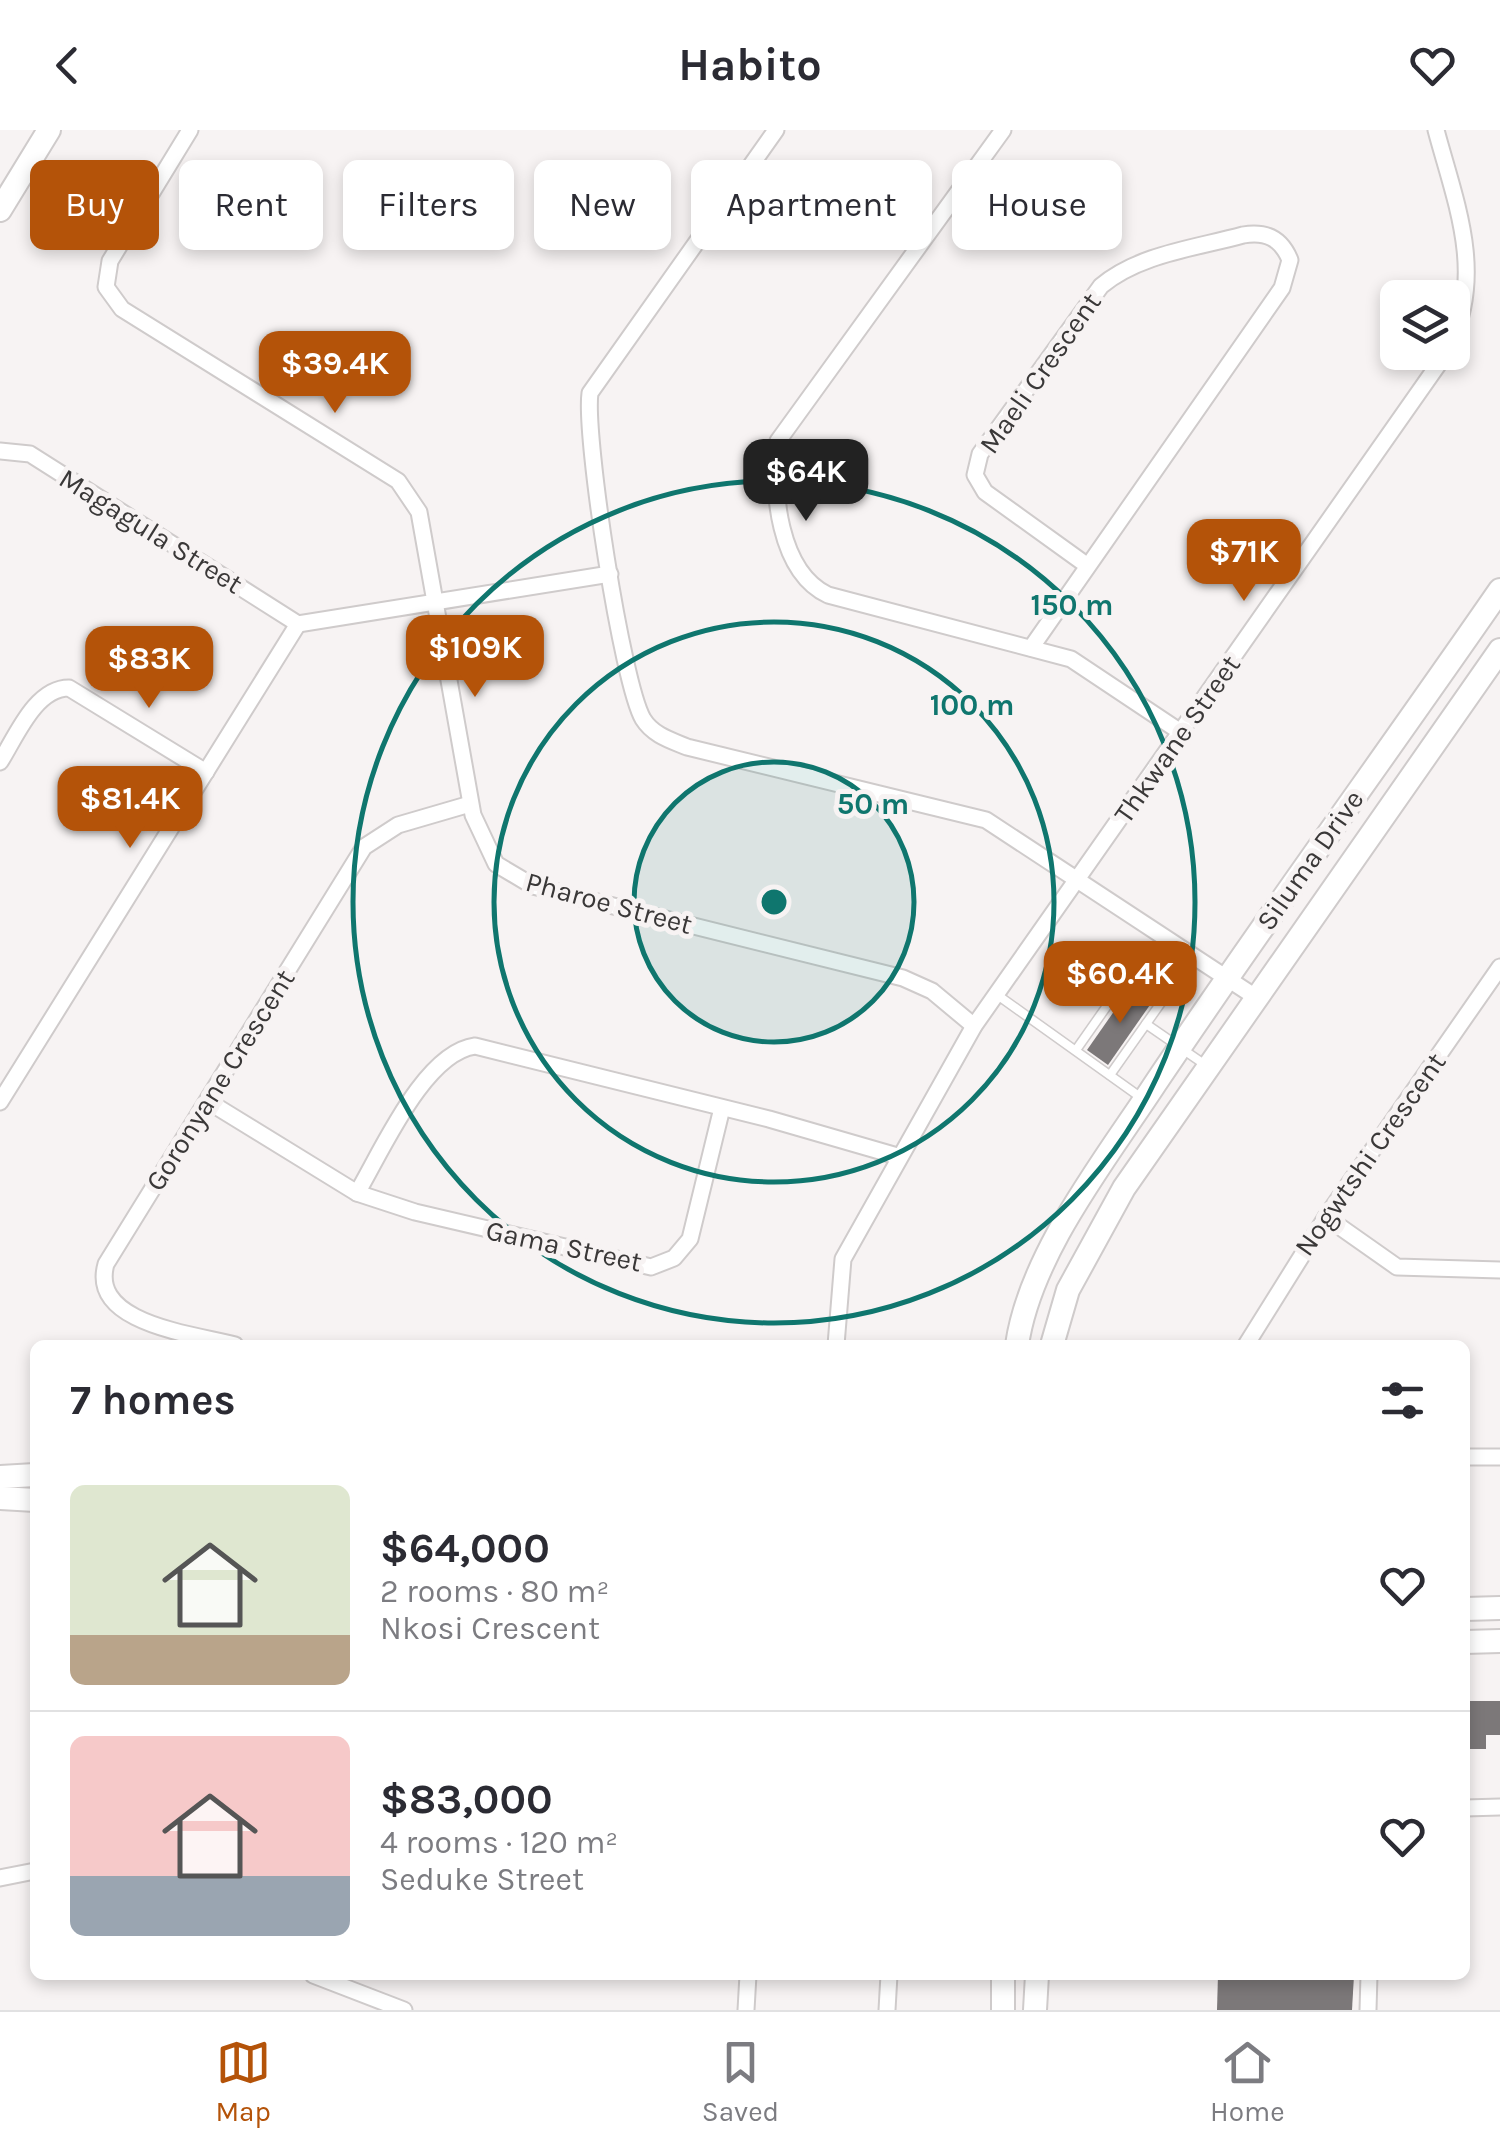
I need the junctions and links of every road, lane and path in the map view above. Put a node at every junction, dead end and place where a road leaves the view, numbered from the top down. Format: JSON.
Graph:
{"nodes":[{"id":1,"x":49,"y":130,"type":"edge"},
{"id":2,"x":190,"y":130,"type":"edge"},
{"id":3,"x":776,"y":130,"type":"edge"},
{"id":4,"x":1003,"y":130,"type":"edge"},
{"id":5,"x":1436,"y":130,"type":"edge"},
{"id":6,"x":0,"y":210,"type":"edge"},
{"id":7,"x":1466,"y":280,"type":"edge"},
{"id":8,"x":1434,"y":370,"type":"edge"},
{"id":9,"x":0,"y":451,"type":"edge"},
{"id":10,"x":1085,"y":564,"type":"junction"},
{"id":11,"x":610,"y":574,"type":"junction"},
{"id":12,"x":1500,"y":590,"type":"edge"},
{"id":13,"x":436,"y":604,"type":"junction"},
{"id":14,"x":298,"y":624,"type":"junction"},
{"id":15,"x":1031,"y":648,"type":"junction"},
{"id":16,"x":1500,"y":650,"type":"edge"},
{"id":17,"x":1182,"y":733,"type":"junction"},
{"id":18,"x":0,"y":762,"type":"edge"},
{"id":19,"x":206,"y":772,"type":"junction"},
{"id":20,"x":470,"y":804,"type":"junction"},
{"id":21,"x":1079,"y":880,"type":"junction"},
{"id":22,"x":1500,"y":967,"type":"edge"},
{"id":23,"x":1226,"y":980,"type":"junction"},
{"id":24,"x":996,"y":994,"type":"junction"},
{"id":25,"x":1257,"y":998,"type":"junction"},
{"id":26,"x":1146,"y":1024,"type":"junction"},
{"id":27,"x":974,"y":1026,"type":"junction"},
{"id":28,"x":1179,"y":1048,"type":"junction"},
{"id":29,"x":1076,"y":1050,"type":"junction"},
{"id":30,"x":1208,"y":1067,"type":"junction"},
{"id":31,"x":1110,"y":1075,"type":"junction"},
{"id":32,"x":2,"y":1095,"type":"edge"},
{"id":33,"x":1144,"y":1101,"type":"junction"},
{"id":34,"x":210,"y":1102,"type":"junction"},
{"id":35,"x":722,"y":1108,"type":"junction"},
{"id":36,"x":897,"y":1156,"type":"junction"},
{"id":37,"x":357,"y":1193,"type":"junction"},
{"id":38,"x":1326,"y":1217,"type":"junction"},
{"id":39,"x":1500,"y":1270,"type":"edge"},
{"id":40,"x":218,"y":1340,"type":"edge"},
{"id":41,"x":836,"y":1340,"type":"edge"},
{"id":42,"x":1018,"y":1340,"type":"edge"},
{"id":43,"x":1053,"y":1340,"type":"edge"},
{"id":44,"x":1249,"y":1340,"type":"edge"},
{"id":45,"x":1500,"y":1457,"type":"edge"},
{"id":46,"x":1470,"y":1458,"type":"edge"},
{"id":47,"x":30,"y":1475,"type":"edge"},
{"id":48,"x":0,"y":1477,"type":"edge"},
{"id":49,"x":0,"y":1498,"type":"edge"},
{"id":50,"x":30,"y":1500,"type":"edge"},
{"id":51,"x":1500,"y":1608,"type":"edge"},
{"id":52,"x":1470,"y":1609,"type":"edge"},
{"id":53,"x":1500,"y":1641,"type":"edge"},
{"id":54,"x":1470,"y":1642,"type":"edge"},
{"id":55,"x":1470,"y":1808,"type":"edge"},
{"id":56,"x":1500,"y":1808,"type":"edge"},
{"id":57,"x":30,"y":1872,"type":"edge"},
{"id":58,"x":0,"y":1878,"type":"edge"},
{"id":59,"x":326,"y":1980,"type":"edge"},
{"id":60,"x":748,"y":1980,"type":"edge"},
{"id":61,"x":889,"y":1980,"type":"edge"},
{"id":62,"x":1003,"y":1980,"type":"edge"},
{"id":63,"x":1037,"y":1980,"type":"edge"},
{"id":64,"x":1369,"y":1980,"type":"edge"},
{"id":65,"x":404,"y":2010,"type":"edge"},
{"id":66,"x":746,"y":2010,"type":"edge"},
{"id":67,"x":887,"y":2010,"type":"edge"},
{"id":68,"x":1002,"y":2010,"type":"edge"},
{"id":69,"x":1035,"y":2010,"type":"edge"},
{"id":70,"x":1368,"y":2010,"type":"edge"}],
"edges":[{"from":1,"to":6,"type":"street"},
{"from":2,"to":13,"type":"street","name":"Pharoe Street"},
{"from":3,"to":11,"type":"street"},
{"from":4,"to":15,"type":"street"},
{"from":5,"to":7,"type":"street"},
{"from":8,"to":17,"type":"street","name":"Thkwane Street"},
{"from":9,"to":14,"type":"street","name":"Magagula Street"},
{"from":10,"to":10,"type":"street","name":"Maeli Crescent"},
{"from":10,"to":15,"type":"street","name":"Maeli Crescent"},
{"from":11,"to":13,"type":"street"},
{"from":11,"to":21,"type":"street"},
{"from":12,"to":23,"type":"street","name":"Siluma Drive"},
{"from":13,"to":14,"type":"street"},
{"from":13,"to":20,"type":"street","name":"Pharoe Street"},
{"from":14,"to":19,"type":"street"},
{"from":15,"to":17,"type":"street"},
{"from":16,"to":25,"type":"street","name":"Siluma Drive"},
{"from":17,"to":21,"type":"street","name":"Thkwane Street"},
{"from":18,"to":19,"type":"street"},
{"from":19,"to":32,"type":"street"},
{"from":20,"to":27,"type":"street","name":"Pharoe Street"},
{"from":20,"to":34,"type":"street","name":"Goronyane Crescent"},
{"from":21,"to":23,"type":"street"},
{"from":21,"to":24,"type":"street"},
{"from":22,"to":38,"type":"street","name":"Nogwtshi Crescent"},
{"from":23,"to":25,"type":"street"},
{"from":23,"to":28,"type":"street","name":"Siluma Drive"},
{"from":24,"to":27,"type":"street"},
{"from":24,"to":29,"type":"lane"},
{"from":25,"to":30,"type":"street","name":"Siluma Drive"},
{"from":26,"to":28,"type":"lane"},
{"from":26,"to":29,"type":"lane"},
{"from":26,"to":31,"type":"lane"},
{"from":27,"to":36,"type":"street"},
{"from":28,"to":30,"type":"lane"},
{"from":28,"to":33,"type":"street","name":"Siluma Drive"},
{"from":29,"to":31,"type":"lane"},
{"from":30,"to":43,"type":"street","name":"Siluma Drive"},
{"from":31,"to":33,"type":"lane"},
{"from":33,"to":42,"type":"street","name":"Siluma Drive"},
{"from":34,"to":37,"type":"street","name":"Gama Street"},
{"from":34,"to":40,"type":"street","name":"Goronyane Crescent"},
{"from":35,"to":36,"type":"street"},
{"from":35,"to":37,"type":"street"},
{"from":35,"to":37,"type":"street","name":"Gama Street"},
{"from":36,"to":41,"type":"street"},
{"from":38,"to":39,"type":"street"},
{"from":38,"to":44,"type":"street","name":"Nogwtshi Crescent"},
{"from":45,"to":46,"type":"street"},
{"from":47,"to":48,"type":"street"},
{"from":49,"to":50,"type":"street"},
{"from":51,"to":52,"type":"street"},
{"from":53,"to":54,"type":"street"},
{"from":55,"to":56,"type":"street"},
{"from":57,"to":58,"type":"street"},
{"from":59,"to":65,"type":"street"},
{"from":60,"to":66,"type":"street"},
{"from":61,"to":67,"type":"street"},
{"from":62,"to":68,"type":"street"},
{"from":63,"to":69,"type":"street"},
{"from":64,"to":70,"type":"street"}]}
